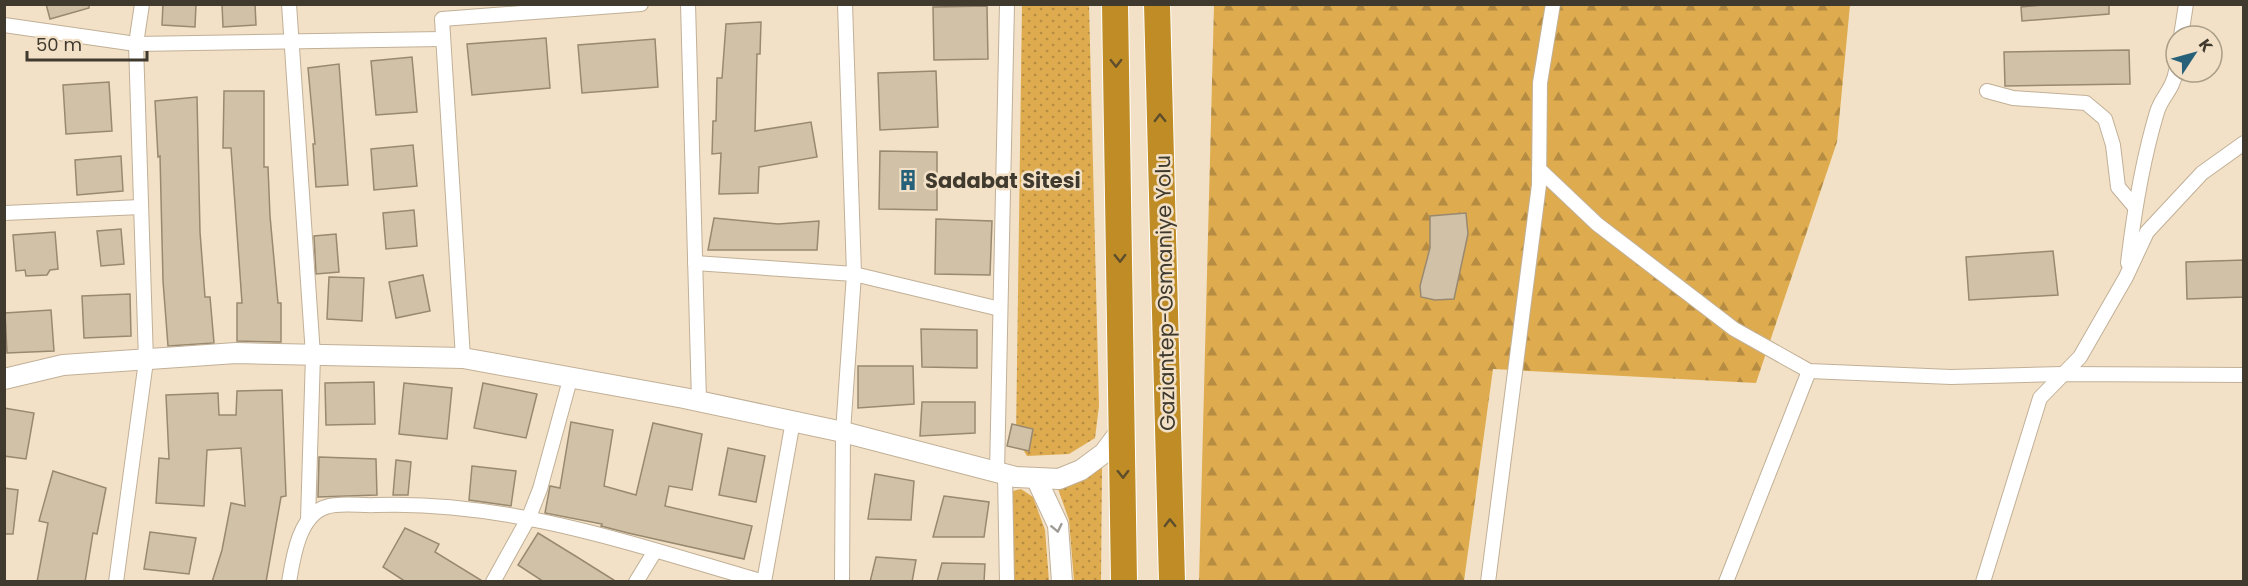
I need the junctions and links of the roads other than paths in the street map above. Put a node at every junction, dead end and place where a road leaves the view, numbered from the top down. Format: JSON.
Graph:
{"nodes":[{"id":1,"x":141,"y":4,"type":"edge"},
{"id":2,"x":289,"y":4,"type":"edge"},
{"id":3,"x":440,"y":4,"type":"edge"},
{"id":4,"x":641,"y":4,"type":"edge"},
{"id":5,"x":688,"y":4,"type":"edge"},
{"id":6,"x":845,"y":4,"type":"edge"},
{"id":7,"x":1007,"y":4,"type":"edge"},
{"id":8,"x":1115,"y":4,"type":"edge"},
{"id":9,"x":1157,"y":4,"type":"edge"},
{"id":10,"x":1553,"y":4,"type":"edge"},
{"id":11,"x":2186,"y":4,"type":"edge"},
{"id":12,"x":442,"y":19,"type":"junction"},
{"id":13,"x":2183,"y":24,"type":"edge"},
{"id":14,"x":4,"y":25,"type":"edge"},
{"id":15,"x":442,"y":39,"type":"junction"},
{"id":16,"x":293,"y":42,"type":"junction"},
{"id":17,"x":136,"y":44,"type":"junction"},
{"id":18,"x":2174,"y":84,"type":"edge"},
{"id":19,"x":1987,"y":91,"type":"dead end"},
{"id":20,"x":2244,"y":143,"type":"edge"},
{"id":21,"x":1539,"y":169,"type":"junction"},
{"id":22,"x":141,"y":207,"type":"junction"},
{"id":23,"x":2135,"y":207,"type":"junction"},
{"id":24,"x":4,"y":213,"type":"edge"},
{"id":25,"x":695,"y":263,"type":"junction"},
{"id":26,"x":854,"y":274,"type":"junction"},
{"id":27,"x":2126,"y":277,"type":"junction"},
{"id":28,"x":1000,"y":309,"type":"junction"},
{"id":29,"x":313,"y":355,"type":"junction"},
{"id":30,"x":463,"y":358,"type":"junction"},
{"id":31,"x":146,"y":361,"type":"junction"},
{"id":32,"x":1809,"y":371,"type":"junction"},
{"id":33,"x":2063,"y":374,"type":"junction"},
{"id":34,"x":2244,"y":375,"type":"edge"},
{"id":35,"x":571,"y":376,"type":"junction"},
{"id":36,"x":4,"y":379,"type":"edge"},
{"id":37,"x":699,"y":401,"type":"junction"},
{"id":38,"x":793,"y":421,"type":"junction"},
{"id":39,"x":1122,"y":429,"type":"junction"},
{"id":40,"x":843,"y":432,"type":"junction"},
{"id":41,"x":1001,"y":473,"type":"junction"},
{"id":42,"x":1036,"y":478,"type":"junction"},
{"id":43,"x":529,"y":517,"type":"junction"},
{"id":44,"x":308,"y":520,"type":"junction"},
{"id":45,"x":655,"y":550,"type":"junction"},
{"id":46,"x":116,"y":582,"type":"edge"},
{"id":47,"x":289,"y":582,"type":"edge"},
{"id":48,"x":493,"y":582,"type":"edge"},
{"id":49,"x":636,"y":582,"type":"edge"},
{"id":50,"x":764,"y":582,"type":"edge"},
{"id":51,"x":842,"y":582,"type":"edge"},
{"id":52,"x":1006,"y":582,"type":"edge"},
{"id":53,"x":1062,"y":582,"type":"edge"},
{"id":54,"x":1124,"y":582,"type":"edge"},
{"id":55,"x":1172,"y":582,"type":"edge"},
{"id":56,"x":1488,"y":582,"type":"edge"},
{"id":57,"x":1726,"y":582,"type":"edge"},
{"id":58,"x":1983,"y":582,"type":"edge"}],
"edges":[{"from":1,"to":17,"type":"street"},
{"from":2,"to":16,"type":"street"},
{"from":3,"to":12,"type":"street"},
{"from":4,"to":12,"type":"street"},
{"from":5,"to":25,"type":"street"},
{"from":6,"to":26,"type":"street"},
{"from":7,"to":28,"type":"street"},
{"from":8,"to":39,"type":"highway","one_way":true},
{"from":55,"to":9,"type":"highway","name":"Gaziantep-Osmaniye Yolu","one_way":true},
{"from":10,"to":21,"type":"street"},
{"from":11,"to":13,"type":"street"},
{"from":12,"to":15,"type":"street"},
{"from":14,"to":17,"type":"street"},
{"from":15,"to":16,"type":"street"},
{"from":15,"to":30,"type":"street"},
{"from":16,"to":17,"type":"street"},
{"from":16,"to":29,"type":"street"},
{"from":17,"to":22,"type":"street"},
{"from":18,"to":23,"type":"street"},
{"from":19,"to":23,"type":"street"},
{"from":20,"to":27,"type":"street"},
{"from":21,"to":32,"type":"street"},
{"from":21,"to":56,"type":"street"},
{"from":22,"to":24,"type":"street"},
{"from":22,"to":31,"type":"street"},
{"from":23,"to":27,"type":"street"},
{"from":25,"to":26,"type":"street"},
{"from":25,"to":37,"type":"street"},
{"from":26,"to":28,"type":"street"},
{"from":26,"to":40,"type":"street"},
{"from":27,"to":33,"type":"street"},
{"from":28,"to":41,"type":"street"},
{"from":29,"to":30,"type":"street"},
{"from":29,"to":31,"type":"street"},
{"from":29,"to":44,"type":"street"},
{"from":30,"to":35,"type":"street"},
{"from":31,"to":36,"type":"street"},
{"from":31,"to":46,"type":"street"},
{"from":32,"to":33,"type":"street"},
{"from":32,"to":57,"type":"street"},
{"from":33,"to":34,"type":"street"},
{"from":33,"to":58,"type":"street"},
{"from":35,"to":37,"type":"street"},
{"from":35,"to":43,"type":"street"},
{"from":37,"to":38,"type":"street"},
{"from":38,"to":40,"type":"street"},
{"from":38,"to":50,"type":"street"},
{"from":39,"to":42,"type":"street"},
{"from":39,"to":54,"type":"highway","one_way":true},
{"from":40,"to":41,"type":"street"},
{"from":40,"to":51,"type":"street"},
{"from":41,"to":42,"type":"street"},
{"from":41,"to":52,"type":"street"},
{"from":42,"to":53,"type":"street","one_way":true},
{"from":43,"to":44,"type":"street"},
{"from":43,"to":45,"type":"street"},
{"from":43,"to":48,"type":"street"},
{"from":44,"to":47,"type":"street"},
{"from":45,"to":49,"type":"street"},
{"from":45,"to":50,"type":"street"}]}
